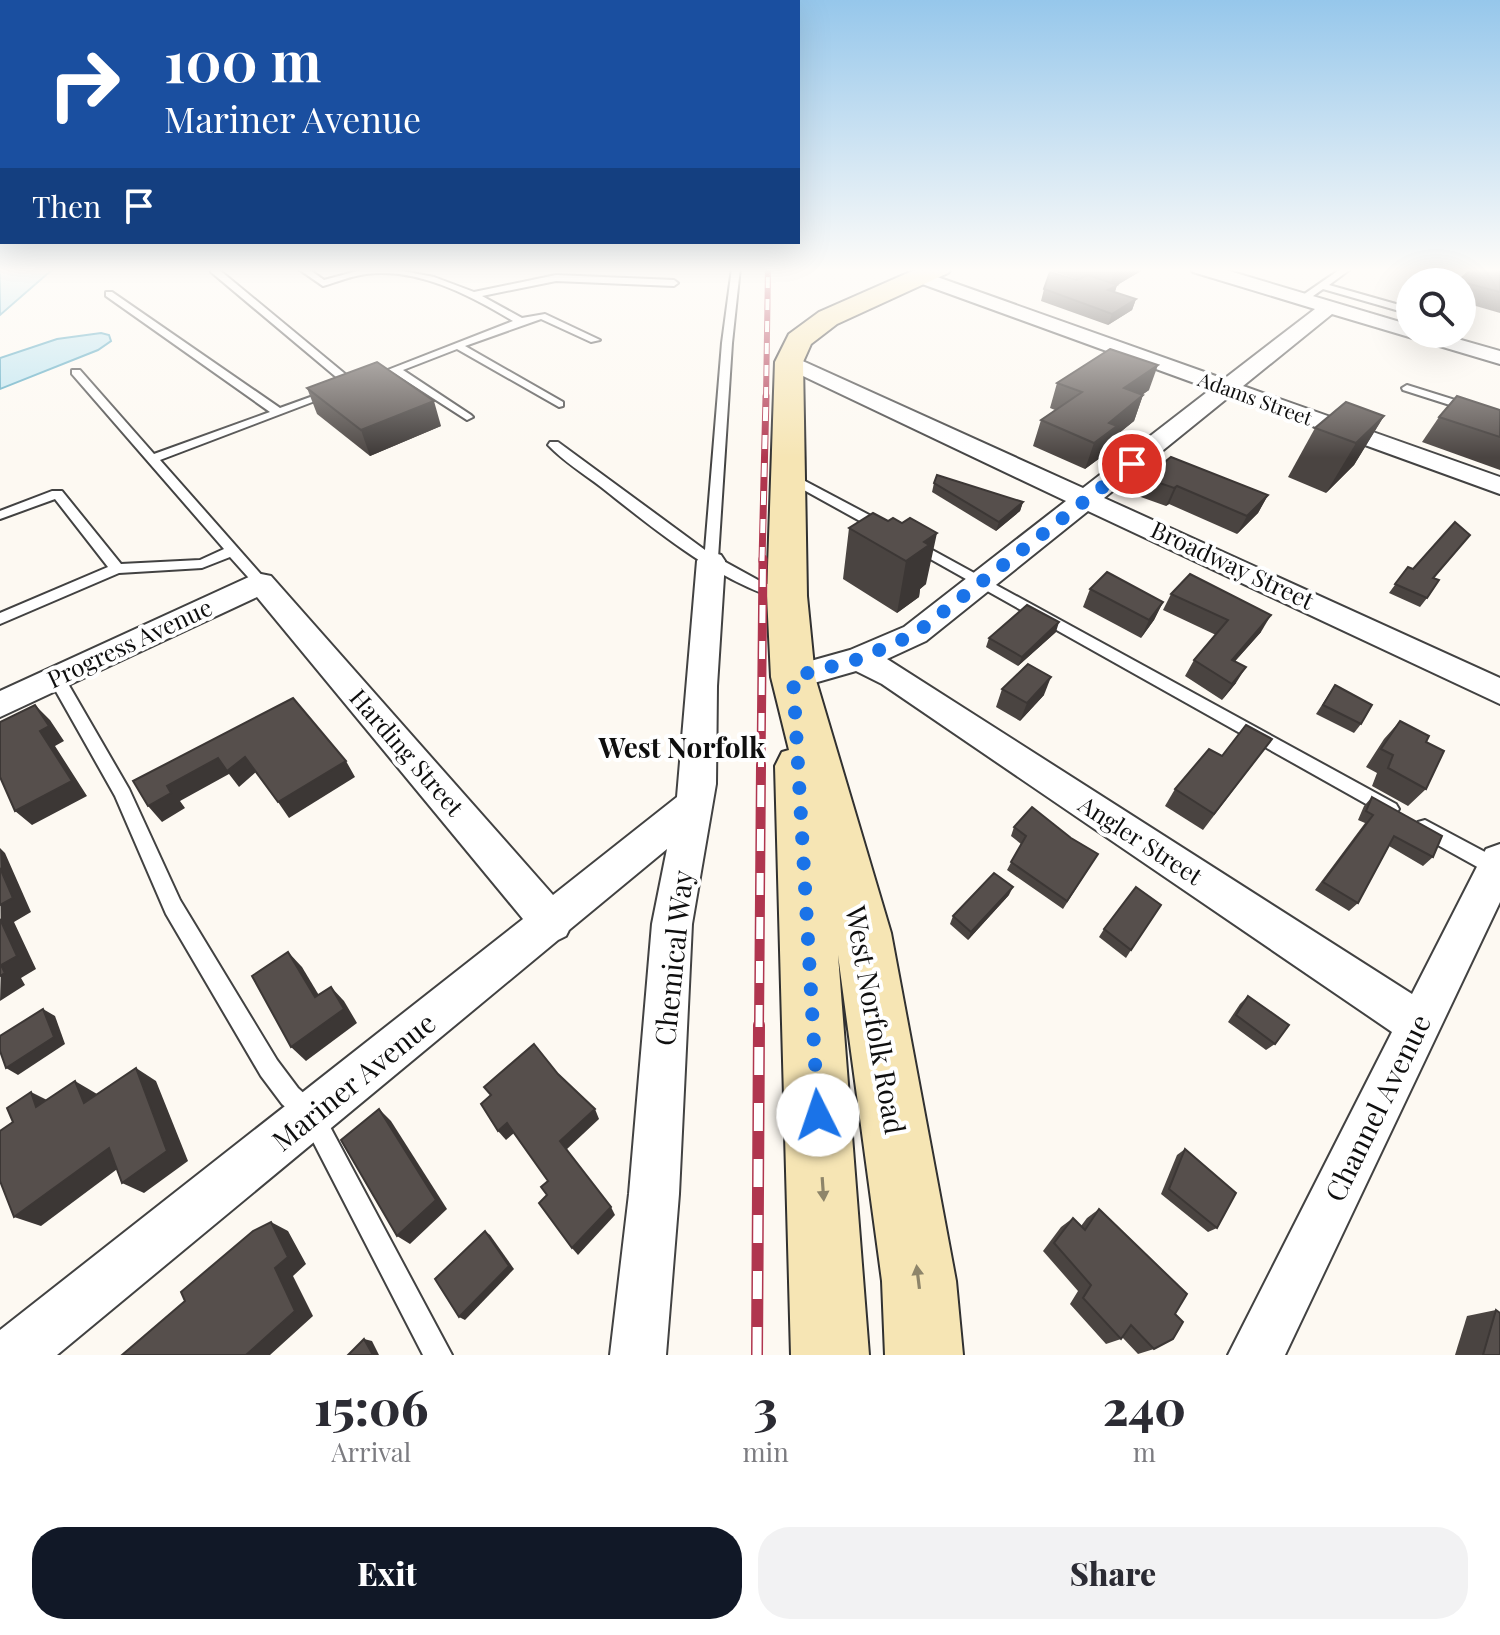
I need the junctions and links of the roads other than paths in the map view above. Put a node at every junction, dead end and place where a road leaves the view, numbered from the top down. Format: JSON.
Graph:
{"nodes":[{"id":1,"x":162,"y":331,"type":"edge"},
{"id":2,"x":287,"y":331,"type":"edge"},
{"id":3,"x":494,"y":331,"type":"edge"},
{"id":4,"x":576,"y":331,"type":"edge"},
{"id":5,"x":728,"y":331,"type":"edge"},
{"id":6,"x":809,"y":331,"type":"edge"},
{"id":7,"x":1078,"y":331,"type":"edge"},
{"id":8,"x":1289,"y":331,"type":"edge"},
{"id":9,"x":595,"y":340,"type":"dead end"},
{"id":10,"x":457,"y":345,"type":"junction"},
{"id":11,"x":1470,"y":348,"type":"edge"},
{"id":12,"x":1500,"y":358,"type":"edge"},
{"id":13,"x":789,"y":362,"type":"junction"},
{"id":14,"x":395,"y":369,"type":"junction"},
{"id":15,"x":76,"y":372,"type":"dead end"},
{"id":16,"x":380,"y":374,"type":"edge"},
{"id":17,"x":366,"y":379,"type":"edge"},
{"id":18,"x":352,"y":385,"type":"junction"},
{"id":19,"x":1407,"y":388,"type":"dead end"},
{"id":20,"x":1227,"y":390,"type":"junction"},
{"id":21,"x":559,"y":404,"type":"dead end"},
{"id":22,"x":278,"y":412,"type":"junction"},
{"id":23,"x":467,"y":417,"type":"dead end"},
{"id":24,"x":1500,"y":418,"type":"edge"},
{"id":25,"x":554,"y":445,"type":"dead end"},
{"id":26,"x":152,"y":459,"type":"junction"},
{"id":27,"x":788,"y":476,"type":"junction"},
{"id":28,"x":1500,"y":486,"type":"edge"},
{"id":29,"x":1087,"y":499,"type":"junction"},
{"id":30,"x":0,"y":515,"type":"edge"},
{"id":31,"x":232,"y":551,"type":"junction"},
{"id":32,"x":711,"y":561,"type":"junction"},
{"id":33,"x":117,"y":569,"type":"junction"},
{"id":34,"x":983,"y":581,"type":"junction"},
{"id":35,"x":261,"y":583,"type":"junction"},
{"id":36,"x":787,"y":596,"type":"junction"},
{"id":37,"x":0,"y":619,"type":"edge"},
{"id":38,"x":859,"y":659,"type":"junction"},
{"id":39,"x":57,"y":679,"type":"junction"},
{"id":40,"x":795,"y":684,"type":"junction"},
{"id":41,"x":1500,"y":692,"type":"edge"},
{"id":42,"x":0,"y":705,"type":"edge"},
{"id":43,"x":693,"y":806,"type":"junction"},
{"id":44,"x":1498,"y":865,"type":"edge"},
{"id":45,"x":552,"y":923,"type":"junction"},
{"id":46,"x":1420,"y":1025,"type":"junction"},
{"id":47,"x":312,"y":1116,"type":"junction"},
{"id":48,"x":13,"y":1355,"type":"edge"},
{"id":49,"x":438,"y":1355,"type":"edge"},
{"id":50,"x":638,"y":1355,"type":"edge"},
{"id":51,"x":830,"y":1355,"type":"edge"},
{"id":52,"x":924,"y":1355,"type":"edge"},
{"id":53,"x":1256,"y":1355,"type":"edge"}],
"edges":[{"from":1,"to":22,"type":"lane"},
{"from":2,"to":18,"type":"lane"},
{"from":3,"to":10,"type":"lane"},
{"from":4,"to":9,"type":"lane"},
{"from":5,"to":32,"type":"lane"},
{"from":6,"to":13,"type":"street"},
{"from":7,"to":20,"type":"street","name":"Adams Street"},
{"from":8,"to":20,"type":"street"},
{"from":10,"to":14,"type":"lane"},
{"from":10,"to":21,"type":"lane"},
{"from":11,"to":12,"type":"street"},
{"from":13,"to":27,"type":"street","name":"West Norfolk Road"},
{"from":13,"to":29,"type":"street","name":"Broadway Street"},
{"from":14,"to":16,"type":"lane"},
{"from":14,"to":23,"type":"lane"},
{"from":15,"to":26,"type":"lane"},
{"from":17,"to":18,"type":"lane"},
{"from":18,"to":22,"type":"lane"},
{"from":19,"to":24,"type":"lane"},
{"from":20,"to":28,"type":"street","name":"Adams Street"},
{"from":20,"to":29,"type":"street"},
{"from":22,"to":26,"type":"lane"},
{"from":25,"to":32,"type":"lane"},
{"from":26,"to":31,"type":"lane"},
{"from":27,"to":34,"type":"lane"},
{"from":27,"to":36,"type":"street","name":"West Norfolk Road"},
{"from":29,"to":34,"type":"street"},
{"from":29,"to":41,"type":"street","name":"Broadway Street"},
{"from":30,"to":33,"type":"lane"},
{"from":31,"to":33,"type":"lane"},
{"from":31,"to":35,"type":"lane"},
{"from":32,"to":36,"type":"lane"},
{"from":32,"to":43,"type":"street","name":"Chemical Way"},
{"from":33,"to":37,"type":"lane"},
{"from":34,"to":38,"type":"street"},
{"from":34,"to":44,"type":"lane"},
{"from":35,"to":39,"type":"street","name":"Progress Avenue"},
{"from":35,"to":45,"type":"street","name":"Harding Street"},
{"from":36,"to":40,"type":"street","name":"West Norfolk Road"},
{"from":38,"to":40,"type":"street"},
{"from":38,"to":46,"type":"street","name":"Angler Street"},
{"from":39,"to":42,"type":"street","name":"Progress Avenue"},
{"from":39,"to":47,"type":"lane"},
{"from":40,"to":51,"type":"street","name":"West Norfolk Road","one_way":true},
{"from":52,"to":40,"type":"street","name":"West Norfolk Road","one_way":true},
{"from":43,"to":45,"type":"street","name":"Mariner Avenue"},
{"from":43,"to":50,"type":"street","name":"Chemical Way"},
{"from":44,"to":46,"type":"street","name":"Channel Avenue"},
{"from":45,"to":47,"type":"street","name":"Mariner Avenue"},
{"from":46,"to":53,"type":"street","name":"Channel Avenue"},
{"from":47,"to":48,"type":"street","name":"Mariner Avenue"},
{"from":47,"to":49,"type":"lane"}]}
